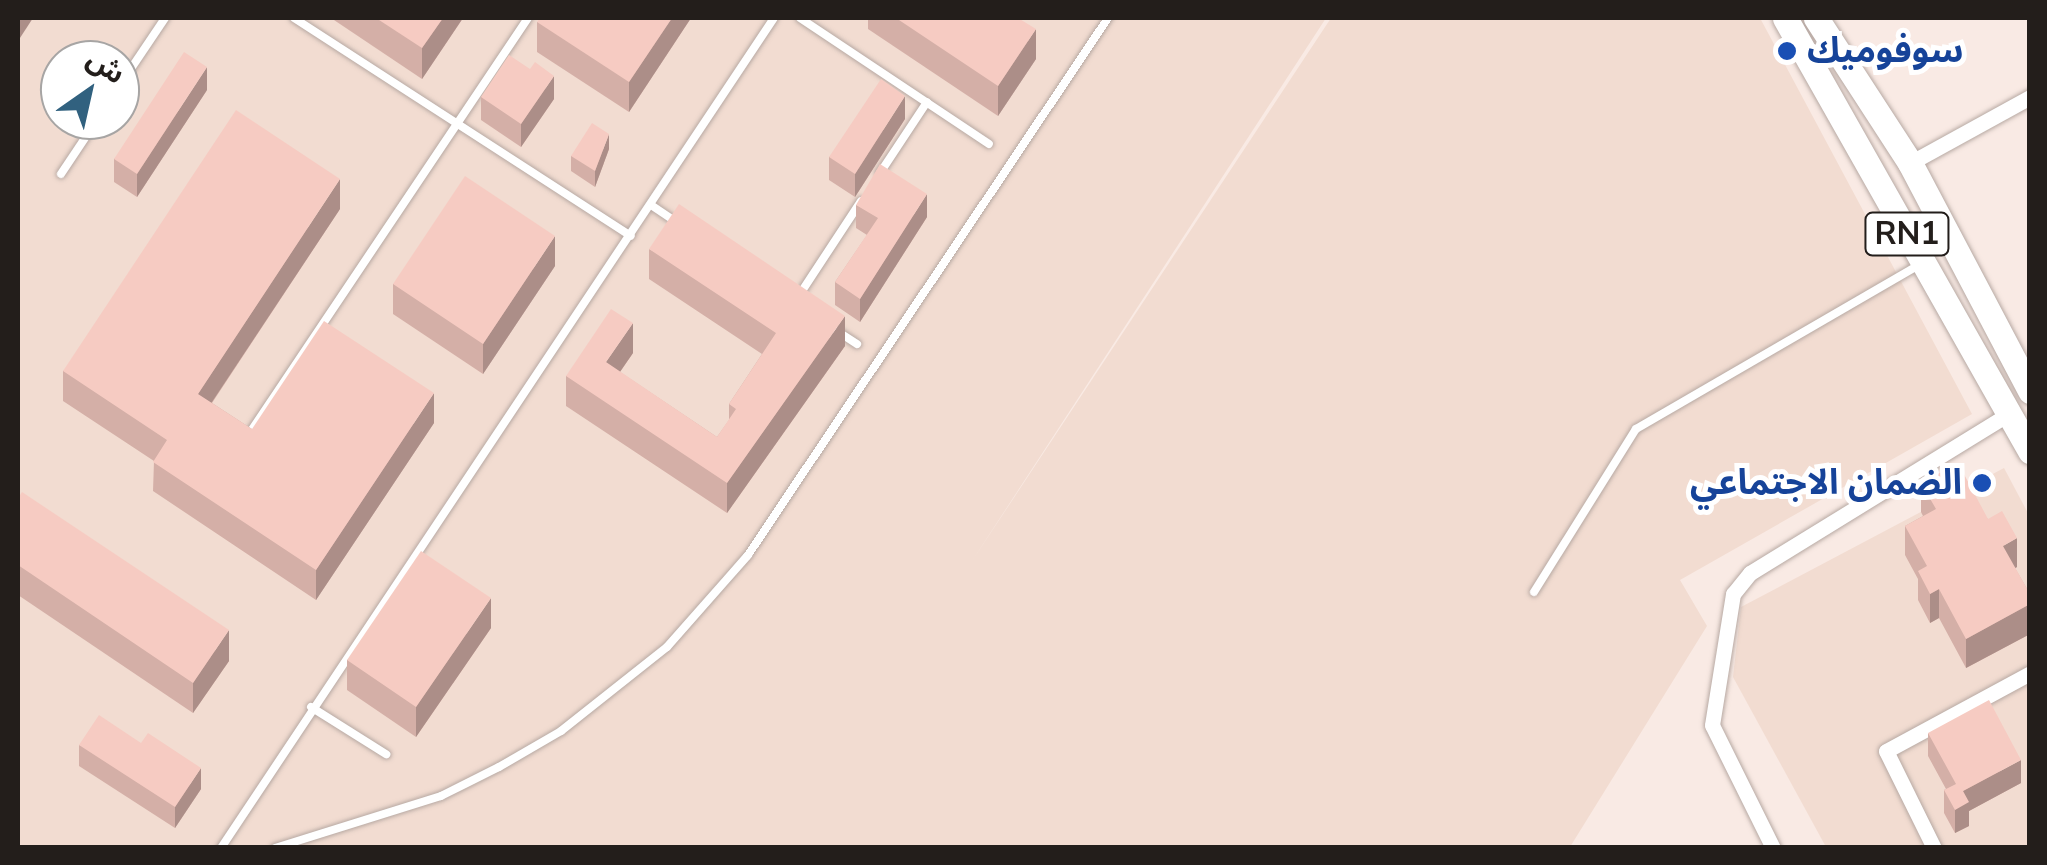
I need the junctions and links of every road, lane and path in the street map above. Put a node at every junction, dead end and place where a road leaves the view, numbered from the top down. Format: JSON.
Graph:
{"nodes":[{"id":1,"x":165,"y":18,"type":"edge"},
{"id":2,"x":294,"y":18,"type":"edge"},
{"id":3,"x":528,"y":18,"type":"edge"},
{"id":4,"x":774,"y":18,"type":"edge"},
{"id":5,"x":800,"y":18,"type":"edge"},
{"id":6,"x":1108,"y":18,"type":"edge"},
{"id":7,"x":1785,"y":18,"type":"edge"},
{"id":8,"x":1816,"y":18,"type":"edge"},
{"id":9,"x":140,"y":55,"type":"edge"},
{"id":10,"x":2030,"y":97,"type":"edge"},
{"id":11,"x":927,"y":102,"type":"junction"},
{"id":12,"x":457,"y":123,"type":"junction"},
{"id":13,"x":84,"y":140,"type":"edge"},
{"id":14,"x":989,"y":144,"type":"dead end"},
{"id":15,"x":1910,"y":164,"type":"junction"},
{"id":16,"x":62,"y":174,"type":"dead end"},
{"id":17,"x":651,"y":205,"type":"junction"},
{"id":18,"x":683,"y":227,"type":"edge"},
{"id":19,"x":630,"y":236,"type":"junction"},
{"id":20,"x":1923,"y":263,"type":"junction"},
{"id":21,"x":810,"y":312,"type":"edge"},
{"id":22,"x":826,"y":323,"type":"edge"},
{"id":23,"x":857,"y":344,"type":"dead end"},
{"id":24,"x":2030,"y":391,"type":"edge"},
{"id":25,"x":2008,"y":414,"type":"junction"},
{"id":26,"x":247,"y":436,"type":"edge"},
{"id":27,"x":2030,"y":451,"type":"edge"},
{"id":28,"x":1534,"y":592,"type":"dead end"},
{"id":29,"x":2030,"y":672,"type":"edge"},
{"id":30,"x":311,"y":707,"type":"junction"},
{"id":31,"x":386,"y":754,"type":"dead end"},
{"id":32,"x":221,"y":848,"type":"edge"},
{"id":33,"x":275,"y":848,"type":"edge"},
{"id":34,"x":1773,"y":848,"type":"edge"},
{"id":35,"x":1934,"y":848,"type":"edge"}],
"edges":[{"from":1,"to":9,"type":"lane"},
{"from":2,"to":12,"type":"lane"},
{"from":3,"to":12,"type":"lane"},
{"from":4,"to":17,"type":"lane"},
{"from":5,"to":11,"type":"lane"},
{"from":6,"to":33,"type":"lane"},
{"from":7,"to":20,"type":"main road","number":"RN1"},
{"from":8,"to":15,"type":"main road","number":"RN1"},
{"from":10,"to":15,"type":"street"},
{"from":11,"to":14,"type":"lane"},
{"from":11,"to":21,"type":"lane"},
{"from":12,"to":19,"type":"lane"},
{"from":12,"to":26,"type":"lane"},
{"from":13,"to":16,"type":"lane"},
{"from":15,"to":24,"type":"main road","number":"RN1"},
{"from":17,"to":18,"type":"lane"},
{"from":17,"to":19,"type":"lane"},
{"from":19,"to":30,"type":"lane"},
{"from":20,"to":25,"type":"main road","number":"RN1"},
{"from":20,"to":28,"type":"lane"},
{"from":22,"to":23,"type":"lane"},
{"from":25,"to":27,"type":"main road","number":"RN1"},
{"from":25,"to":34,"type":"street"},
{"from":29,"to":35,"type":"street"},
{"from":30,"to":31,"type":"lane"},
{"from":30,"to":32,"type":"lane"}]}
